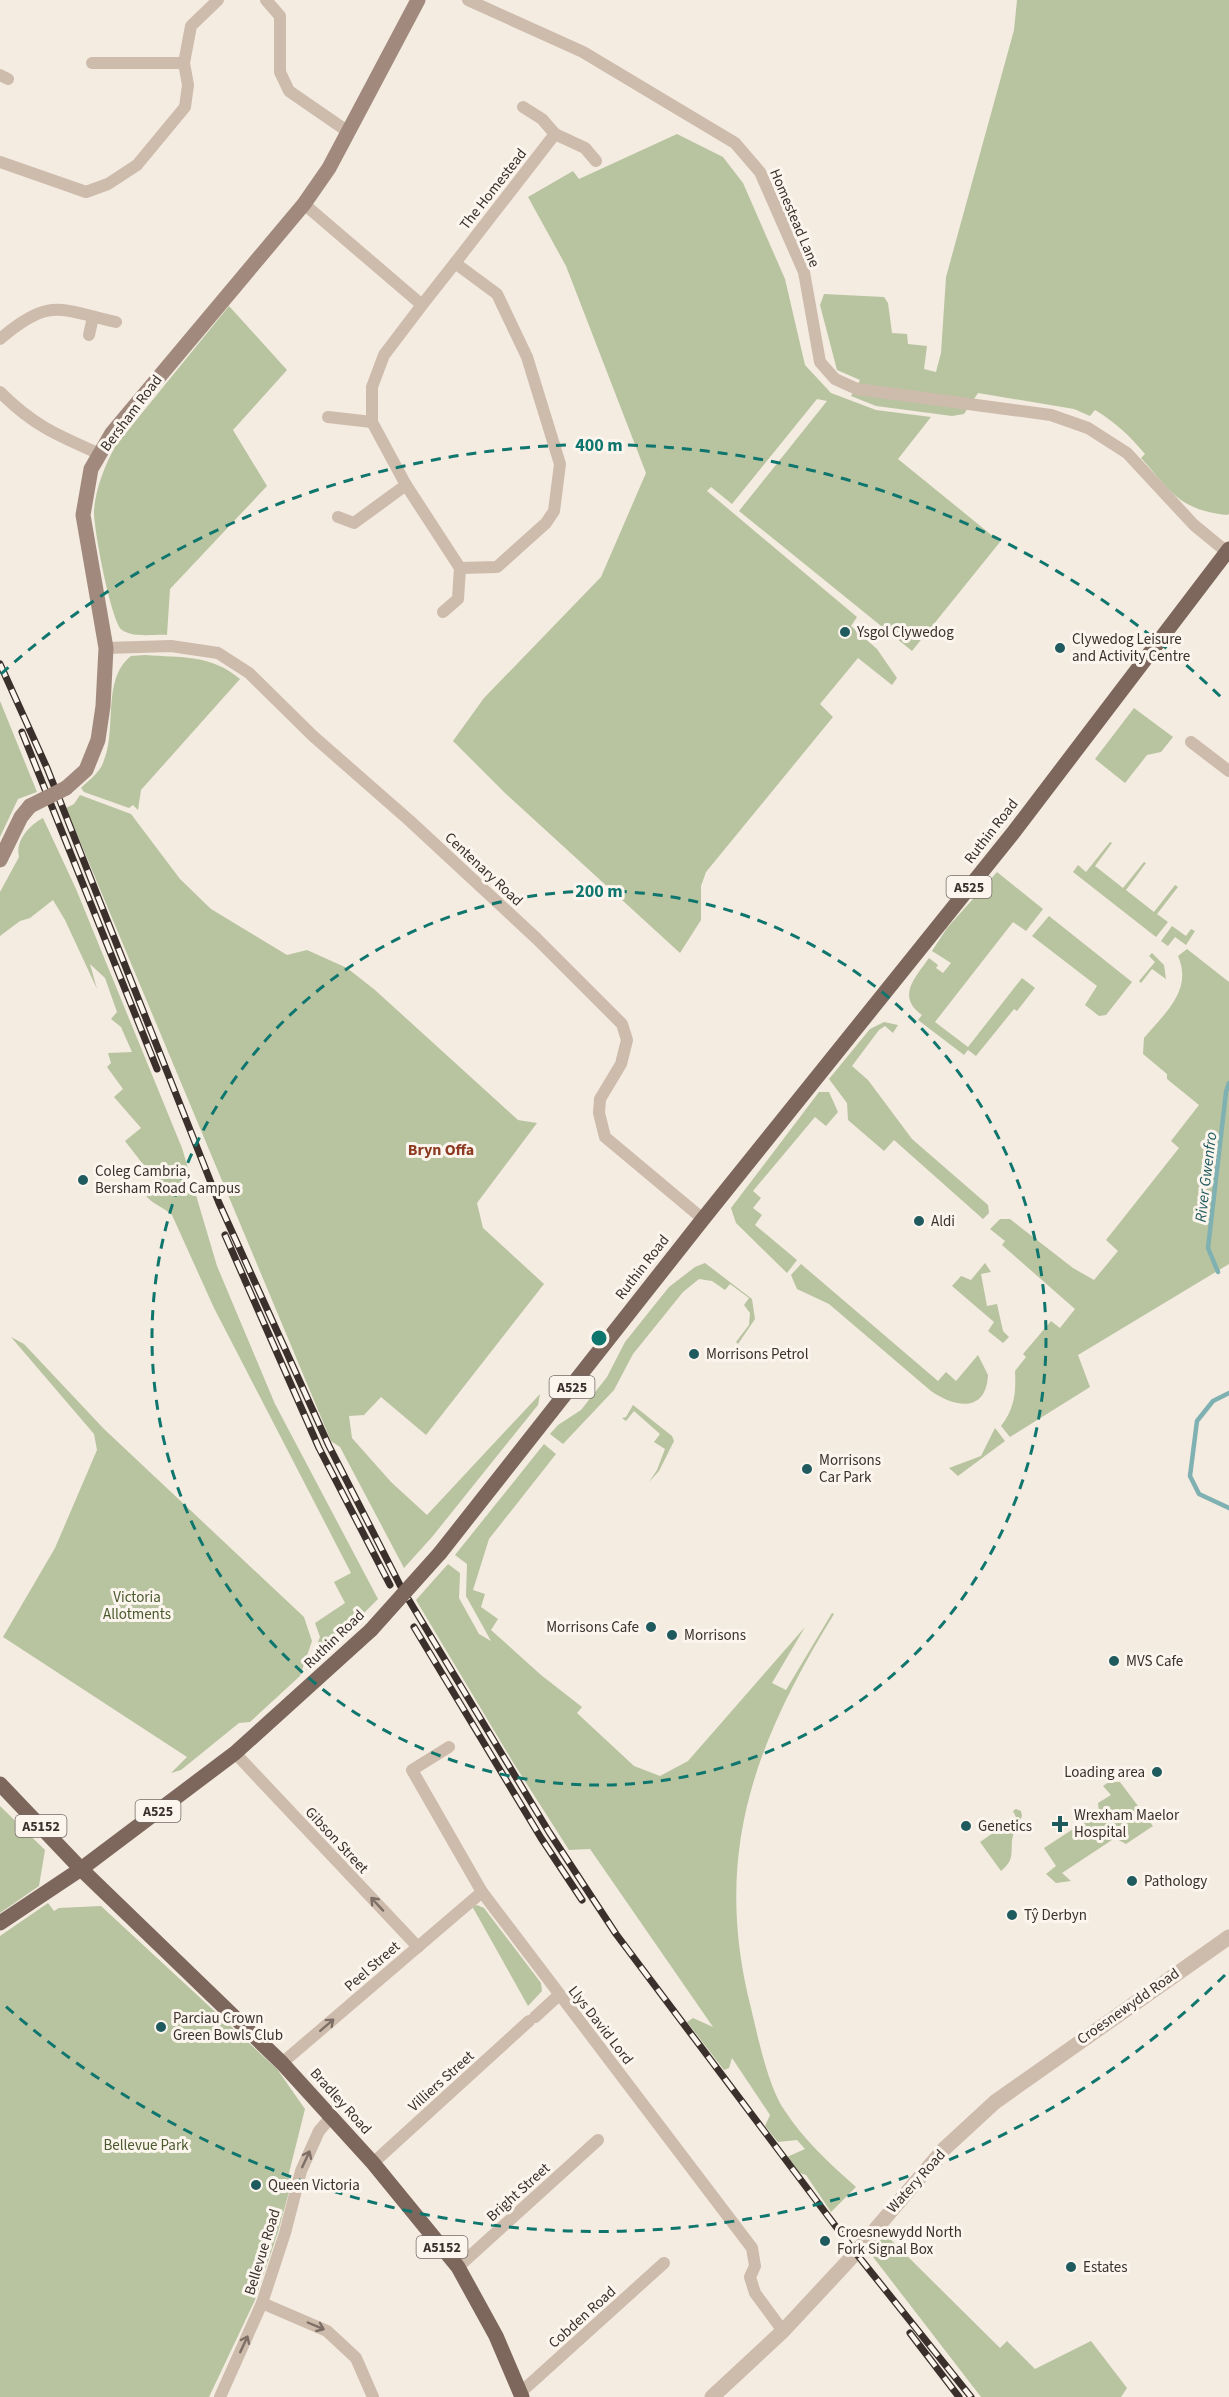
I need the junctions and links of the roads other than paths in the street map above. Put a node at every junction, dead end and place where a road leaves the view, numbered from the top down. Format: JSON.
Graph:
{"nodes":[{"id":1,"x":218,"y":0,"type":"edge"},
{"id":2,"x":266,"y":0,"type":"edge"},
{"id":3,"x":418,"y":0,"type":"edge"},
{"id":4,"x":468,"y":0,"type":"edge"},
{"id":5,"x":92,"y":63,"type":"dead end"},
{"id":6,"x":184,"y":63,"type":"junction"},
{"id":7,"x":523,"y":106,"type":"dead end"},
{"id":8,"x":347,"y":131,"type":"junction"},
{"id":9,"x":555,"y":134,"type":"junction"},
{"id":10,"x":596,"y":161,"type":"dead end"},
{"id":11,"x":0,"y":162,"type":"edge"},
{"id":12,"x":304,"y":204,"type":"junction"},
{"id":13,"x":455,"y":263,"type":"junction"},
{"id":14,"x":422,"y":305,"type":"junction"},
{"id":15,"x":93,"y":317,"type":"junction"},
{"id":16,"x":116,"y":322,"type":"dead end"},
{"id":17,"x":89,"y":335,"type":"dead end"},
{"id":18,"x":0,"y":339,"type":"edge"},
{"id":19,"x":0,"y":392,"type":"edge"},
{"id":20,"x":328,"y":417,"type":"dead end"},
{"id":21,"x":372,"y":422,"type":"junction"},
{"id":22,"x":100,"y":454,"type":"junction"},
{"id":23,"x":406,"y":485,"type":"junction"},
{"id":24,"x":338,"y":517,"type":"dead end"},
{"id":25,"x":1228,"y":550,"type":"edge"},
{"id":26,"x":460,"y":568,"type":"junction"},
{"id":27,"x":443,"y":612,"type":"dead end"},
{"id":28,"x":106,"y":648,"type":"junction"},
{"id":29,"x":1191,"y":742,"type":"dead end"},
{"id":30,"x":1229,"y":771,"type":"edge"},
{"id":31,"x":0,"y":860,"type":"edge"},
{"id":32,"x":702,"y":1219,"type":"junction"},
{"id":33,"x":449,"y":1747,"type":"dead end"},
{"id":34,"x":235,"y":1753,"type":"junction"},
{"id":35,"x":0,"y":1784,"type":"edge"},
{"id":36,"x":81,"y":1869,"type":"junction"},
{"id":37,"x":482,"y":1892,"type":"junction"},
{"id":38,"x":0,"y":1923,"type":"edge"},
{"id":39,"x":1229,"y":1936,"type":"edge"},
{"id":40,"x":418,"y":1947,"type":"junction"},
{"id":41,"x":559,"y":1995,"type":"junction"},
{"id":42,"x":282,"y":2062,"type":"junction"},
{"id":43,"x":1028,"y":2077,"type":"joint"},
{"id":44,"x":332,"y":2116,"type":"junction"},
{"id":45,"x":598,"y":2140,"type":"dead end"},
{"id":46,"x":373,"y":2163,"type":"junction"},
{"id":47,"x":664,"y":2263,"type":"dead end"},
{"id":48,"x":458,"y":2267,"type":"junction"},
{"id":49,"x":262,"y":2303,"type":"junction"},
{"id":50,"x":783,"y":2331,"type":"junction"},
{"id":51,"x":521,"y":2395,"type":"edge"},
{"id":52,"x":220,"y":2397,"type":"edge"},
{"id":53,"x":373,"y":2397,"type":"edge"},
{"id":54,"x":712,"y":2397,"type":"edge"}],
"edges":[{"from":1,"to":6,"type":"street"},
{"from":2,"to":8,"type":"street"},
{"from":3,"to":8,"type":"main road","name":"Bersham Road"},
{"from":4,"to":25,"type":"street","name":"Homestead Lane"},
{"from":5,"to":6,"type":"street"},
{"from":6,"to":11,"type":"street"},
{"from":7,"to":9,"type":"street"},
{"from":8,"to":12,"type":"main road","name":"Bersham Road"},
{"from":9,"to":10,"type":"street"},
{"from":9,"to":13,"type":"street","name":"The Homestead"},
{"from":12,"to":14,"type":"street"},
{"from":12,"to":22,"type":"main road","name":"Bersham Road"},
{"from":13,"to":14,"type":"street","name":"The Homestead"},
{"from":13,"to":26,"type":"street"},
{"from":14,"to":21,"type":"street","name":"The Homestead"},
{"from":15,"to":16,"type":"street"},
{"from":15,"to":17,"type":"street"},
{"from":15,"to":18,"type":"street"},
{"from":19,"to":22,"type":"street"},
{"from":20,"to":21,"type":"street"},
{"from":21,"to":23,"type":"street","name":"The Homestead"},
{"from":22,"to":28,"type":"main road","name":"Bersham Road"},
{"from":23,"to":24,"type":"street"},
{"from":23,"to":26,"type":"street","name":"The Homestead"},
{"from":25,"to":32,"type":"main road","name":"Ruthin Road","number":"A525"},
{"from":26,"to":27,"type":"street"},
{"from":28,"to":31,"type":"main road","name":"Bersham Road","bridge":true},
{"from":28,"to":32,"type":"street","name":"Centenary Road"},
{"from":29,"to":30,"type":"street"},
{"from":32,"to":34,"type":"main road","name":"Ruthin Road","number":"A525","bridge":true},
{"from":33,"to":37,"type":"street","name":"Llys David Lord"},
{"from":34,"to":36,"type":"main road","name":"Ruthin Road","number":"A525"},
{"from":40,"to":34,"type":"street","name":"Gibson Street","one_way":true},
{"from":35,"to":36,"type":"main road","number":"A5152"},
{"from":36,"to":38,"type":"main road","name":"Ruthin Road","number":"A525"},
{"from":36,"to":42,"type":"main road","name":"Bradley Road","number":"A5152"},
{"from":37,"to":40,"type":"street","name":"Peel Street"},
{"from":37,"to":41,"type":"street","name":"Llys David Lord"},
{"from":39,"to":43,"type":"street","name":"Croesnewydd Road"},
{"from":42,"to":40,"type":"street","name":"Peel Street","one_way":true},
{"from":41,"to":46,"type":"street","name":"Villiers Street"},
{"from":41,"to":50,"type":"street","name":"Llys David Lord"},
{"from":42,"to":44,"type":"main road","name":"Bradley Road","number":"A5152"},
{"from":43,"to":50,"type":"street","name":"Watery Road"},
{"from":44,"to":46,"type":"main road","name":"Bradley Road","number":"A5152"},
{"from":49,"to":44,"type":"street","name":"Bellevue Road","one_way":true},
{"from":45,"to":48,"type":"street","name":"Bright Street"},
{"from":46,"to":48,"type":"main road","name":"Bradley Road","number":"A5152"},
{"from":47,"to":51,"type":"street","name":"Cobden Road"},
{"from":48,"to":51,"type":"main road","name":"Bradley Road","number":"A5152"},
{"from":52,"to":49,"type":"street","name":"Bellevue Road","one_way":true},
{"from":49,"to":53,"type":"street","one_way":true},
{"from":50,"to":54,"type":"street","name":"Watery Road"}]}
